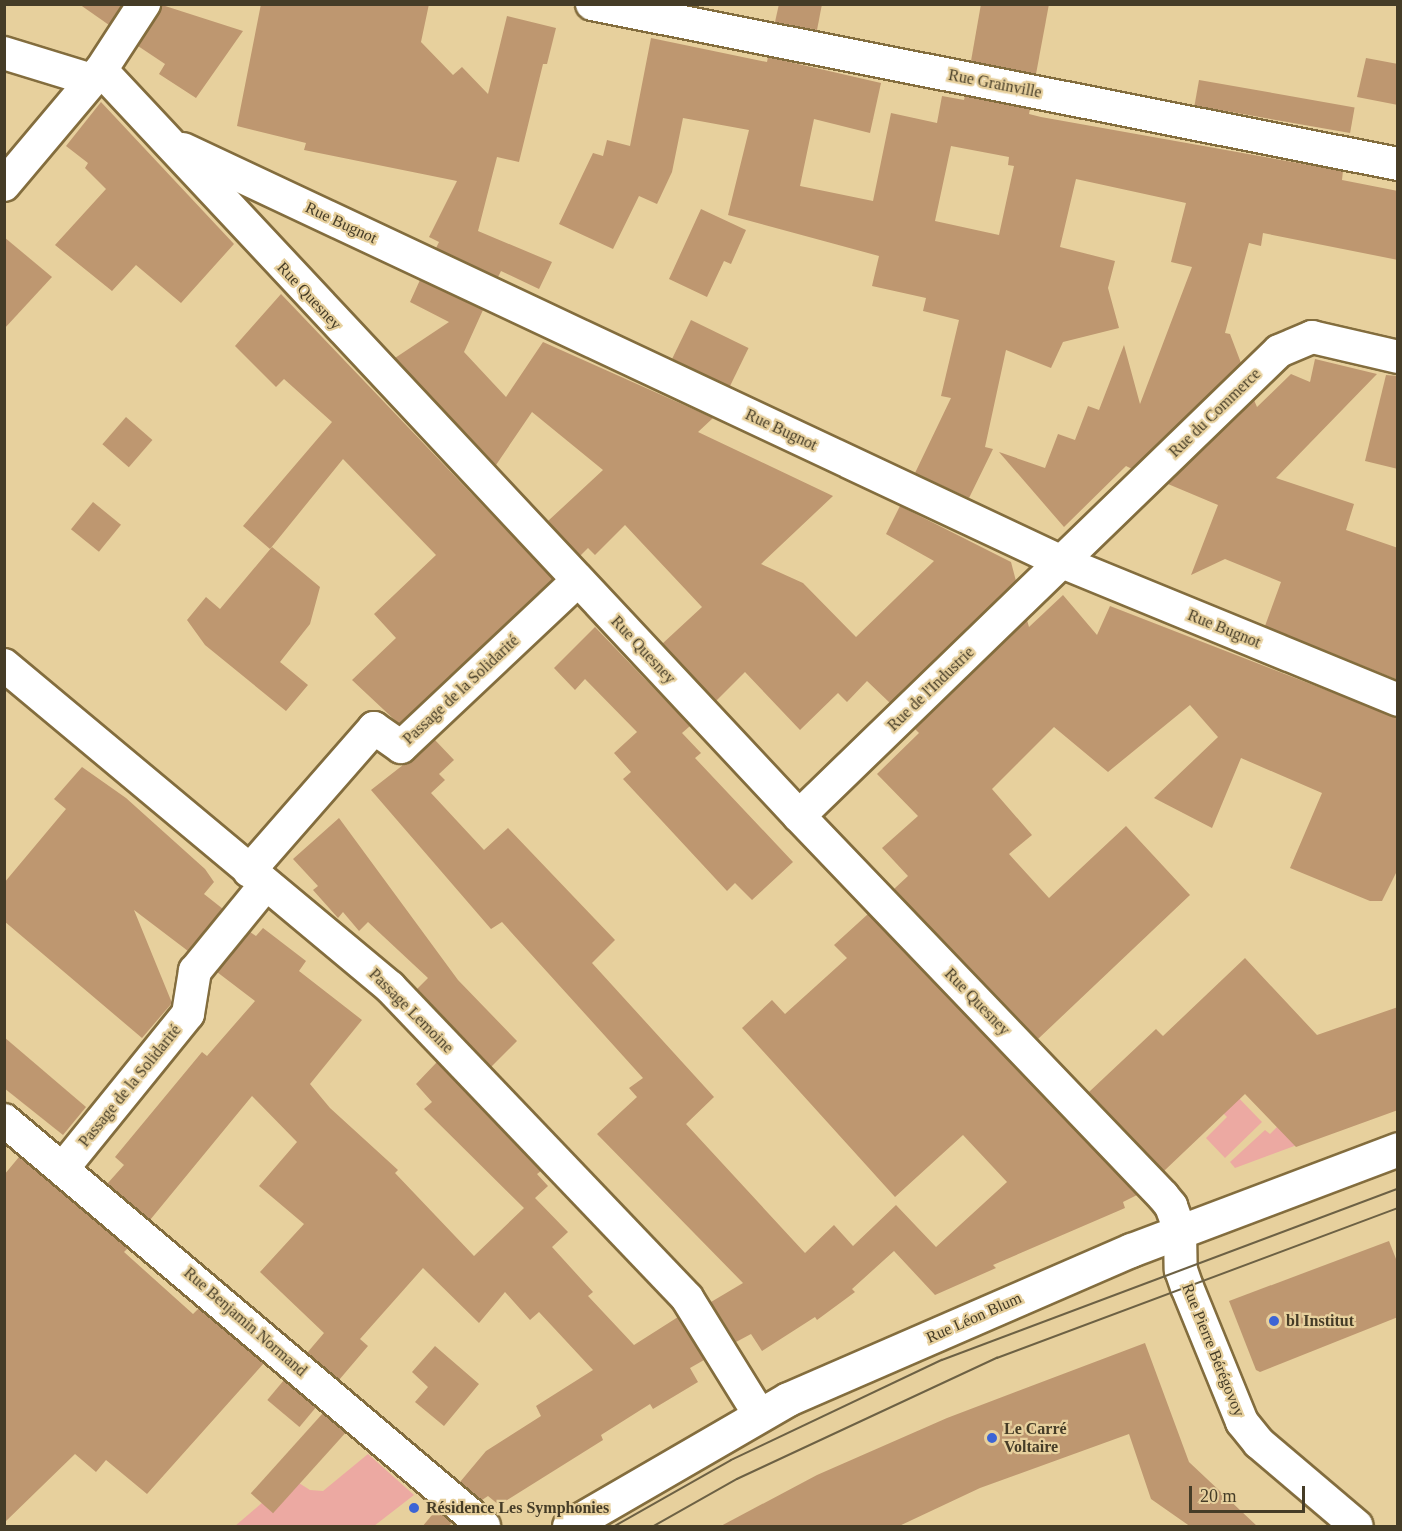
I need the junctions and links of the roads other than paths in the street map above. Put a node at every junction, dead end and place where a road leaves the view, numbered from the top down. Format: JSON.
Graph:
{"nodes":[{"id":1,"x":144,"y":4,"type":"edge"},
{"id":2,"x":592,"y":4,"type":"edge"},
{"id":3,"x":4,"y":53,"type":"edge"},
{"id":4,"x":96,"y":75,"type":"junction"},
{"id":5,"x":172,"y":144,"type":"junction"},
{"id":6,"x":1398,"y":164,"type":"edge"},
{"id":7,"x":4,"y":185,"type":"edge"},
{"id":8,"x":1398,"y":357,"type":"edge"},
{"id":9,"x":1062,"y":562,"type":"junction"},
{"id":10,"x":578,"y":580,"type":"junction"},
{"id":11,"x":4,"y":664,"type":"edge"},
{"id":12,"x":1398,"y":700,"type":"edge"},
{"id":13,"x":799,"y":816,"type":"junction"},
{"id":14,"x":257,"y":877,"type":"junction"},
{"id":15,"x":4,"y":1120,"type":"edge"},
{"id":16,"x":1398,"y":1149,"type":"edge"},
{"id":17,"x":64,"y":1167,"type":"junction"},
{"id":18,"x":1180,"y":1231,"type":"junction"},
{"id":19,"x":759,"y":1414,"type":"junction"},
{"id":20,"x":1321,"y":1516,"type":"edge"},
{"id":21,"x":484,"y":1527,"type":"edge"},
{"id":22,"x":569,"y":1527,"type":"edge"},
{"id":23,"x":1357,"y":1527,"type":"edge"}],
"edges":[{"from":1,"to":4,"type":"street"},
{"from":2,"to":6,"type":"street","name":"Rue Grainville"},
{"from":3,"to":4,"type":"street"},
{"from":4,"to":5,"type":"street","name":"Rue Quesney"},
{"from":4,"to":7,"type":"street"},
{"from":5,"to":9,"type":"street","name":"Rue Bugnot"},
{"from":5,"to":10,"type":"street","name":"Rue Quesney"},
{"from":8,"to":9,"type":"street","name":"Rue du Commerce"},
{"from":9,"to":12,"type":"street","name":"Rue Bugnot"},
{"from":9,"to":13,"type":"street","name":"Rue de l'Industrie"},
{"from":10,"to":13,"type":"street","name":"Rue Quesney"},
{"from":10,"to":14,"type":"street","name":"Passage de la Solidarité"},
{"from":11,"to":14,"type":"street","name":"Passage Lemoine"},
{"from":13,"to":18,"type":"street","name":"Rue Quesney"},
{"from":14,"to":17,"type":"street","name":"Passage de la Solidarité"},
{"from":14,"to":19,"type":"street","name":"Passage Lemoine"},
{"from":15,"to":17,"type":"street","name":"Rue Benjamin Normand"},
{"from":16,"to":18,"type":"street","name":"Rue Léon Blum"},
{"from":17,"to":21,"type":"street","name":"Rue Benjamin Normand"},
{"from":18,"to":19,"type":"street","name":"Rue Léon Blum"},
{"from":18,"to":20,"type":"street","name":"Rue Pierre Bérégovoy"},
{"from":19,"to":22,"type":"street","name":"Rue Léon Blum"},
{"from":20,"to":23,"type":"street","name":"Rue Pierre Bérégovoy"}]}
